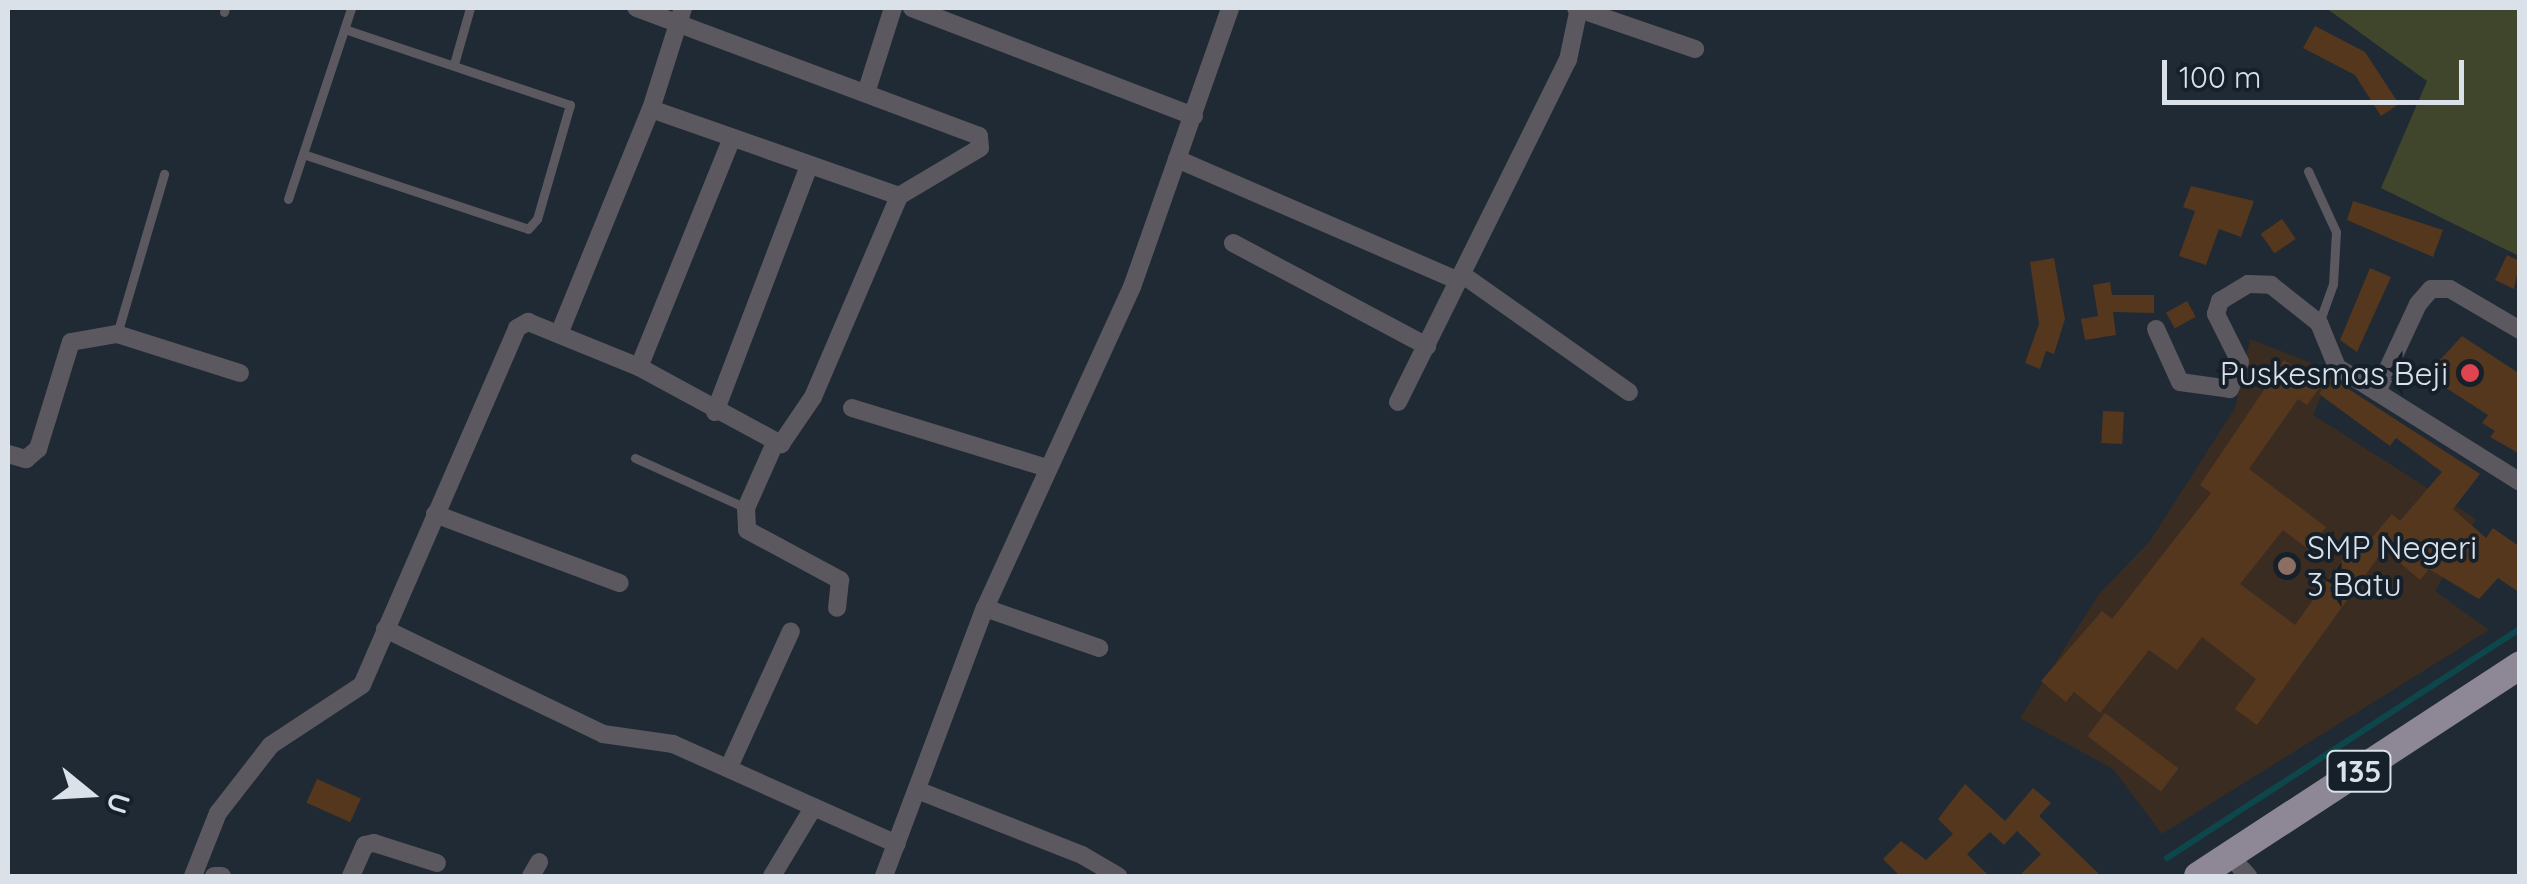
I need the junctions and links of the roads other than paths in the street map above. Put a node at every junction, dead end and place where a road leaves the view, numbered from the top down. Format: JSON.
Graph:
{"nodes":[{"id":1,"x":351,"y":8,"type":"edge"},
{"id":2,"x":470,"y":8,"type":"edge"},
{"id":3,"x":636,"y":8,"type":"edge"},
{"id":4,"x":892,"y":8,"type":"edge"},
{"id":5,"x":912,"y":8,"type":"edge"},
{"id":6,"x":1230,"y":8,"type":"edge"},
{"id":7,"x":1578,"y":8,"type":"edge"},
{"id":8,"x":680,"y":15,"type":"edge"},
{"id":9,"x":344,"y":29,"type":"junction"},
{"id":10,"x":1695,"y":49,"type":"dead end"},
{"id":11,"x":454,"y":64,"type":"junction"},
{"id":12,"x":866,"y":93,"type":"junction"},
{"id":13,"x":651,"y":108,"type":"junction"},
{"id":14,"x":1194,"y":116,"type":"junction"},
{"id":15,"x":730,"y":140,"type":"junction"},
{"id":16,"x":303,"y":154,"type":"junction"},
{"id":17,"x":1177,"y":159,"type":"junction"},
{"id":18,"x":809,"y":166,"type":"junction"},
{"id":19,"x":2308,"y":171,"type":"dead end"},
{"id":20,"x":164,"y":174,"type":"dead end"},
{"id":21,"x":899,"y":196,"type":"junction"},
{"id":22,"x":288,"y":198,"type":"dead end"},
{"id":23,"x":1233,"y":243,"type":"dead end"},
{"id":24,"x":1461,"y":278,"type":"junction"},
{"id":25,"x":2319,"y":323,"type":"junction"},
{"id":26,"x":2156,"y":330,"type":"dead end"},
{"id":27,"x":2520,"y":330,"type":"edge"},
{"id":28,"x":117,"y":334,"type":"junction"},
{"id":29,"x":559,"y":334,"type":"junction"},
{"id":30,"x":1428,"y":346,"type":"junction"},
{"id":31,"x":639,"y":367,"type":"junction"},
{"id":32,"x":240,"y":373,"type":"dead end"},
{"id":33,"x":1629,"y":392,"type":"dead end"},
{"id":34,"x":2377,"y":392,"type":"junction"},
{"id":35,"x":1398,"y":402,"type":"dead end"},
{"id":36,"x":852,"y":408,"type":"dead end"},
{"id":37,"x":715,"y":412,"type":"junction"},
{"id":38,"x":775,"y":443,"type":"junction"},
{"id":39,"x":8,"y":454,"type":"edge"},
{"id":40,"x":634,"y":458,"type":"dead end"},
{"id":41,"x":1047,"y":468,"type":"junction"},
{"id":42,"x":2520,"y":482,"type":"edge"},
{"id":43,"x":746,"y":508,"type":"junction"},
{"id":44,"x":436,"y":514,"type":"junction"},
{"id":45,"x":620,"y":583,"type":"dead end"},
{"id":46,"x":837,"y":608,"type":"dead end"},
{"id":47,"x":985,"y":608,"type":"junction"},
{"id":48,"x":385,"y":629,"type":"junction"},
{"id":49,"x":791,"y":631,"type":"dead end"},
{"id":50,"x":1099,"y":648,"type":"dead end"},
{"id":51,"x":2520,"y":666,"type":"edge"},
{"id":52,"x":729,"y":767,"type":"junction"},
{"id":53,"x":917,"y":790,"type":"junction"},
{"id":54,"x":813,"y":808,"type":"junction"},
{"id":55,"x":897,"y":844,"type":"junction"},
{"id":56,"x":438,"y":863,"type":"dead end"},
{"id":57,"x":2239,"y":866,"type":"edge"},
{"id":58,"x":193,"y":876,"type":"edge"},
{"id":59,"x":351,"y":876,"type":"edge"},
{"id":60,"x":772,"y":876,"type":"edge"},
{"id":61,"x":884,"y":876,"type":"edge"},
{"id":62,"x":1118,"y":876,"type":"edge"},
{"id":63,"x":2198,"y":876,"type":"edge"}],
"edges":[{"from":1,"to":9,"type":"lane"},
{"from":2,"to":11,"type":"lane"},
{"from":3,"to":8,"type":"street"},
{"from":4,"to":12,"type":"street"},
{"from":5,"to":14,"type":"street"},
{"from":6,"to":14,"type":"street"},
{"from":7,"to":10,"type":"street"},
{"from":7,"to":24,"type":"street"},
{"from":8,"to":12,"type":"street"},
{"from":8,"to":13,"type":"street"},
{"from":9,"to":11,"type":"lane"},
{"from":9,"to":16,"type":"lane"},
{"from":11,"to":16,"type":"lane"},
{"from":12,"to":21,"type":"street"},
{"from":13,"to":15,"type":"street"},
{"from":13,"to":29,"type":"street"},
{"from":14,"to":17,"type":"street"},
{"from":15,"to":18,"type":"street"},
{"from":15,"to":31,"type":"street"},
{"from":16,"to":22,"type":"lane"},
{"from":17,"to":24,"type":"street"},
{"from":17,"to":41,"type":"street"},
{"from":18,"to":21,"type":"street"},
{"from":18,"to":37,"type":"street"},
{"from":19,"to":25,"type":"lane"},
{"from":20,"to":28,"type":"lane"},
{"from":21,"to":38,"type":"street"},
{"from":23,"to":30,"type":"street"},
{"from":24,"to":30,"type":"street"},
{"from":24,"to":33,"type":"street"},
{"from":25,"to":26,"type":"street"},
{"from":25,"to":34,"type":"street"},
{"from":27,"to":34,"type":"street"},
{"from":28,"to":32,"type":"street"},
{"from":28,"to":39,"type":"street"},
{"from":29,"to":31,"type":"street"},
{"from":29,"to":44,"type":"street"},
{"from":30,"to":35,"type":"street"},
{"from":31,"to":37,"type":"street"},
{"from":34,"to":42,"type":"street"},
{"from":36,"to":41,"type":"street"},
{"from":37,"to":38,"type":"street"},
{"from":38,"to":43,"type":"street"},
{"from":40,"to":43,"type":"lane"},
{"from":41,"to":47,"type":"street"},
{"from":43,"to":46,"type":"street"},
{"from":44,"to":45,"type":"street"},
{"from":44,"to":48,"type":"street"},
{"from":47,"to":50,"type":"street"},
{"from":47,"to":53,"type":"street"},
{"from":48,"to":52,"type":"street"},
{"from":48,"to":58,"type":"street"},
{"from":49,"to":52,"type":"street"},
{"from":51,"to":57,"type":"main road","number":"135"},
{"from":52,"to":54,"type":"street"},
{"from":53,"to":55,"type":"street"},
{"from":53,"to":62,"type":"street"},
{"from":54,"to":55,"type":"street"},
{"from":54,"to":60,"type":"street"},
{"from":55,"to":61,"type":"street"},
{"from":56,"to":59,"type":"street"},
{"from":57,"to":63,"type":"main road","number":"135"}]}
